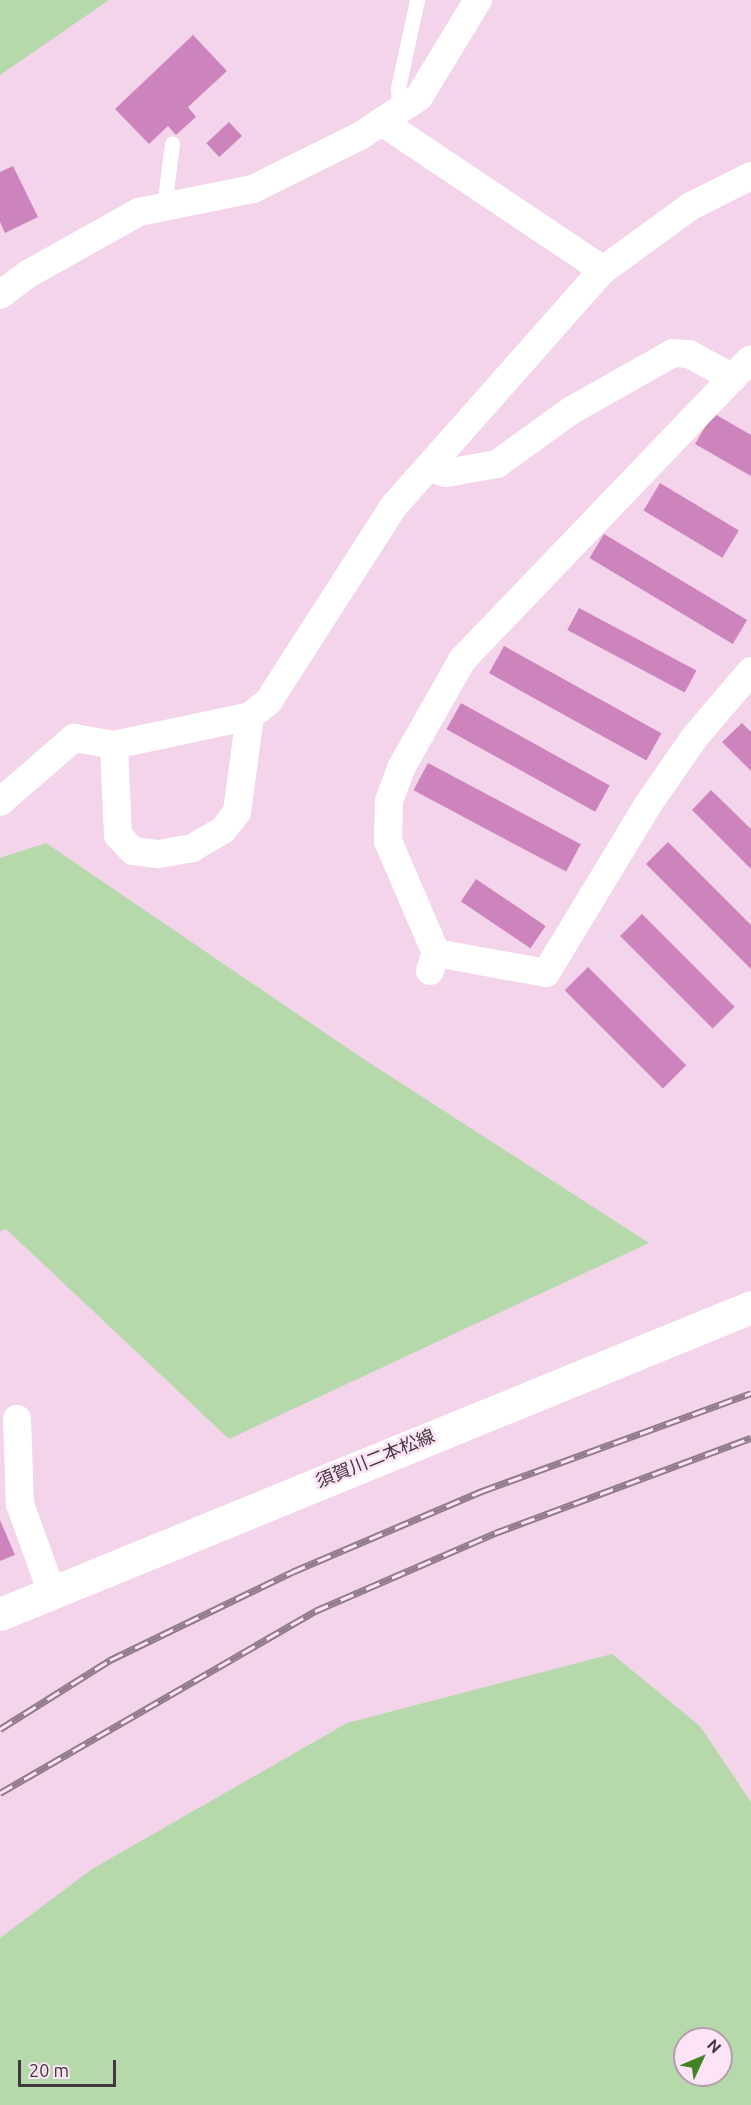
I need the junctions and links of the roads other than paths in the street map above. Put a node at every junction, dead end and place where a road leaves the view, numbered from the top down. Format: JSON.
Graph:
{"nodes":[{"id":1,"x":417,"y":0,"type":"edge"},
{"id":2,"x":478,"y":0,"type":"edge"},
{"id":3,"x":390,"y":116,"type":"junction"},
{"id":4,"x":172,"y":144,"type":"dead end"},
{"id":5,"x":751,"y":176,"type":"edge"},
{"id":6,"x":164,"y":207,"type":"junction"},
{"id":7,"x":603,"y":270,"type":"junction"},
{"id":8,"x":0,"y":295,"type":"edge"},
{"id":9,"x":741,"y":369,"type":"edge"},
{"id":10,"x":429,"y":468,"type":"junction"},
{"id":11,"x":748,"y":682,"type":"edge"},
{"id":12,"x":250,"y":716,"type":"junction"},
{"id":13,"x":114,"y":745,"type":"junction"},
{"id":14,"x":0,"y":802,"type":"edge"},
{"id":15,"x":751,"y":1307,"type":"edge"},
{"id":16,"x":17,"y":1419,"type":"dead end"},
{"id":17,"x":52,"y":1593,"type":"junction"},
{"id":18,"x":0,"y":1614,"type":"edge"}],
"edges":[{"from":1,"to":3,"type":"lane"},
{"from":2,"to":3,"type":"street"},
{"from":3,"to":6,"type":"street"},
{"from":3,"to":7,"type":"street"},
{"from":4,"to":6,"type":"lane"},
{"from":5,"to":7,"type":"street"},
{"from":6,"to":8,"type":"street"},
{"from":7,"to":10,"type":"street"},
{"from":9,"to":10,"type":"street"},
{"from":9,"to":11,"type":"street"},
{"from":10,"to":12,"type":"street"},
{"from":12,"to":13,"type":"street"},
{"from":12,"to":13,"type":"street"},
{"from":13,"to":14,"type":"street"},
{"from":15,"to":17,"type":"main road","name":"須賀川二本松線"},
{"from":16,"to":17,"type":"street"},
{"from":17,"to":18,"type":"main road","name":"須賀川二本松線"}]}
